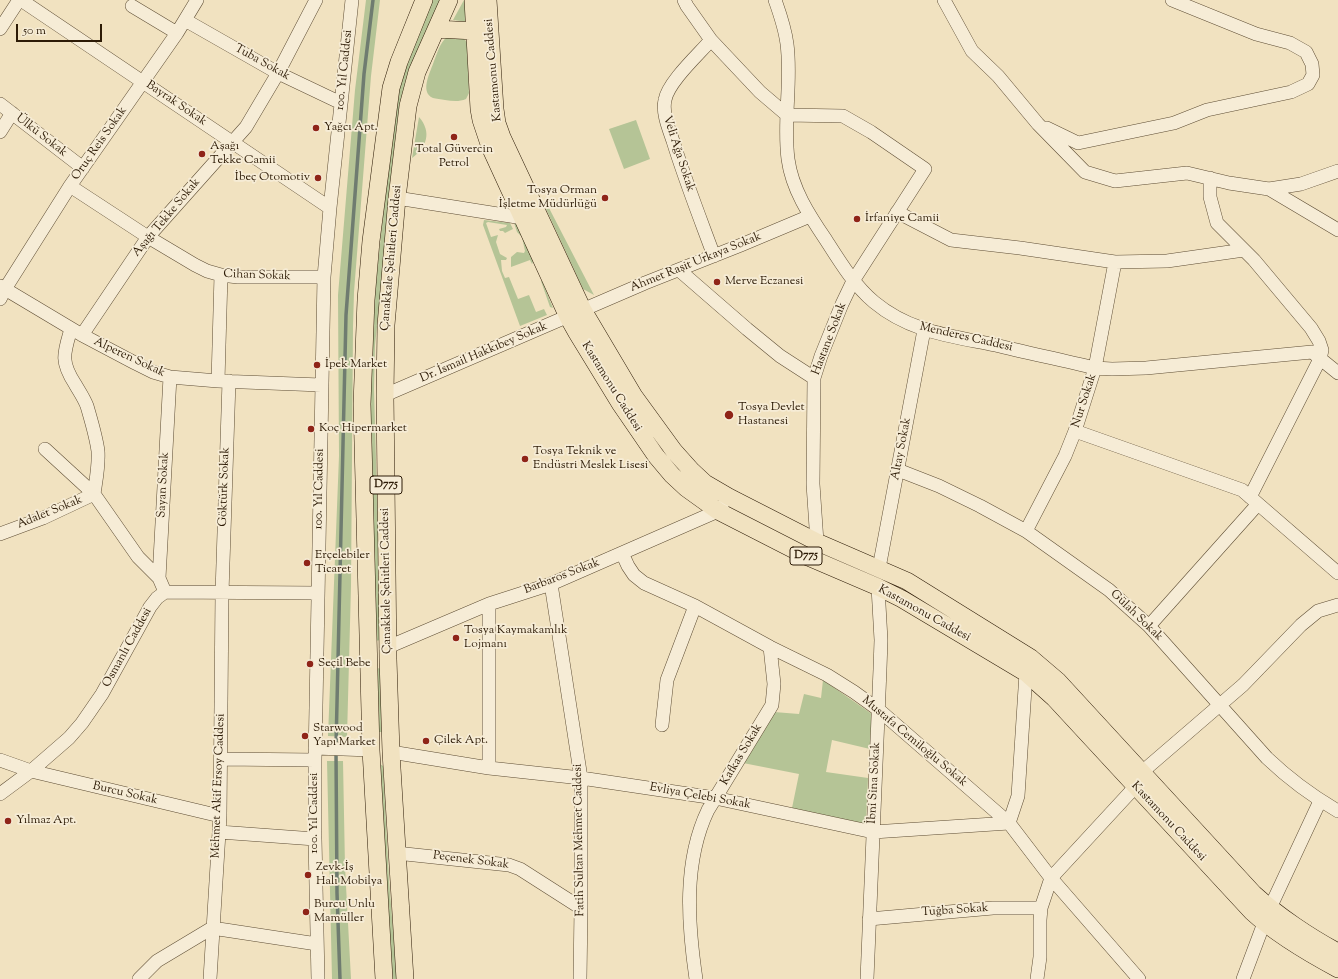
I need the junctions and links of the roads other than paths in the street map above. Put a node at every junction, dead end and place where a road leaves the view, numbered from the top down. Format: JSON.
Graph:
{"nodes":[{"id":1,"x":20,"y":0,"type":"edge"},
{"id":2,"x":198,"y":0,"type":"edge"},
{"id":3,"x":316,"y":0,"type":"edge"},
{"id":4,"x":352,"y":0,"type":"edge"},
{"id":5,"x":424,"y":0,"type":"edge"},
{"id":6,"x":449,"y":0,"type":"edge"},
{"id":7,"x":473,"y":0,"type":"edge"},
{"id":8,"x":488,"y":0,"type":"edge"},
{"id":9,"x":684,"y":0,"type":"edge"},
{"id":10,"x":775,"y":0,"type":"edge"},
{"id":11,"x":944,"y":0,"type":"edge"},
{"id":12,"x":1172,"y":0,"type":"edge"},
{"id":13,"x":132,"y":6,"type":"dead end"},
{"id":14,"x":185,"y":20,"type":"junction"},
{"id":15,"x":0,"y":27,"type":"edge"},
{"id":16,"x":436,"y":29,"type":"junction"},
{"id":17,"x":474,"y":31,"type":"junction"},
{"id":18,"x":177,"y":33,"type":"junction"},
{"id":19,"x":711,"y":40,"type":"junction"},
{"id":20,"x":278,"y":73,"type":"junction"},
{"id":21,"x":143,"y":82,"type":"junction"},
{"id":22,"x":341,"y":103,"type":"junction"},
{"id":23,"x":0,"y":104,"type":"edge"},
{"id":24,"x":12,"y":113,"type":"junction"},
{"id":25,"x":787,"y":115,"type":"junction"},
{"id":26,"x":1038,"y":124,"type":"junction"},
{"id":27,"x":0,"y":132,"type":"edge"},
{"id":28,"x":232,"y":142,"type":"junction"},
{"id":29,"x":82,"y":168,"type":"junction"},
{"id":30,"x":1338,"y":171,"type":"edge"},
{"id":31,"x":1210,"y":178,"type":"junction"},
{"id":32,"x":70,"y":186,"type":"junction"},
{"id":33,"x":1270,"y":189,"type":"junction"},
{"id":34,"x":397,"y":198,"type":"junction"},
{"id":35,"x":330,"y":208,"type":"junction"},
{"id":36,"x":897,"y":212,"type":"junction"},
{"id":37,"x":810,"y":216,"type":"junction"},
{"id":38,"x":523,"y":218,"type":"junction"},
{"id":39,"x":1338,"y":230,"type":"edge"},
{"id":40,"x":148,"y":237,"type":"junction"},
{"id":41,"x":1244,"y":250,"type":"junction"},
{"id":42,"x":714,"y":256,"type":"junction"},
{"id":43,"x":1115,"y":262,"type":"junction"},
{"id":44,"x":678,"y":270,"type":"junction"},
{"id":45,"x":221,"y":276,"type":"junction"},
{"id":46,"x":324,"y":277,"type":"junction"},
{"id":47,"x":854,"y":281,"type":"junction"},
{"id":48,"x":2,"y":291,"type":"edge"},
{"id":49,"x":569,"y":313,"type":"junction"},
{"id":50,"x":520,"y":329,"type":"dead end"},
{"id":51,"x":924,"y":330,"type":"junction"},
{"id":52,"x":77,"y":332,"type":"junction"},
{"id":53,"x":1320,"y":359,"type":"junction"},
{"id":54,"x":1095,"y":368,"type":"junction"},
{"id":55,"x":1338,"y":373,"type":"edge"},
{"id":56,"x":170,"y":377,"type":"junction"},
{"id":57,"x":814,"y":378,"type":"junction"},
{"id":58,"x":224,"y":381,"type":"junction"},
{"id":59,"x":322,"y":385,"type":"junction"},
{"id":60,"x":385,"y":395,"type":"junction"},
{"id":61,"x":1075,"y":432,"type":"junction"},
{"id":62,"x":45,"y":449,"type":"dead end"},
{"id":63,"x":898,"y":470,"type":"junction"},
{"id":64,"x":94,"y":494,"type":"junction"},
{"id":65,"x":728,"y":497,"type":"junction"},
{"id":66,"x":1254,"y":500,"type":"junction"},
{"id":67,"x":718,"y":511,"type":"junction"},
{"id":68,"x":1026,"y":531,"type":"junction"},
{"id":69,"x":0,"y":534,"type":"edge"},
{"id":70,"x":817,"y":542,"type":"junction"},
{"id":71,"x":622,"y":553,"type":"junction"},
{"id":72,"x":879,"y":568,"type":"junction"},
{"id":73,"x":1338,"y":572,"type":"edge"},
{"id":74,"x":159,"y":578,"type":"junction"},
{"id":75,"x":551,"y":584,"type":"junction"},
{"id":76,"x":1338,"y":584,"type":"edge"},
{"id":77,"x":878,"y":587,"type":"junction"},
{"id":78,"x":165,"y":592,"type":"junction"},
{"id":79,"x":222,"y":593,"type":"junction"},
{"id":80,"x":318,"y":593,"type":"junction"},
{"id":81,"x":489,"y":604,"type":"junction"},
{"id":82,"x":1338,"y":605,"type":"edge"},
{"id":83,"x":695,"y":606,"type":"junction"},
{"id":84,"x":1149,"y":626,"type":"junction"},
{"id":85,"x":770,"y":646,"type":"junction"},
{"id":86,"x":388,"y":650,"type":"junction"},
{"id":87,"x":370,"y":654,"type":"junction"},
{"id":88,"x":1026,"y":674,"type":"junction"},
{"id":89,"x":1219,"y":705,"type":"junction"},
{"id":90,"x":879,"y":710,"type":"junction"},
{"id":91,"x":662,"y":726,"type":"dead end"},
{"id":92,"x":371,"y":750,"type":"junction"},
{"id":93,"x":390,"y":752,"type":"junction"},
{"id":94,"x":315,"y":754,"type":"junction"},
{"id":95,"x":221,"y":759,"type":"junction"},
{"id":96,"x":0,"y":760,"type":"edge"},
{"id":97,"x":489,"y":768,"type":"junction"},
{"id":98,"x":30,"y":771,"type":"junction"},
{"id":99,"x":581,"y":778,"type":"junction"},
{"id":100,"x":1139,"y":780,"type":"junction"},
{"id":101,"x":0,"y":794,"type":"edge"},
{"id":102,"x":715,"y":798,"type":"junction"},
{"id":103,"x":1320,"y":801,"type":"junction"},
{"id":104,"x":1338,"y":811,"type":"edge"},
{"id":105,"x":220,"y":816,"type":"junction"},
{"id":106,"x":1009,"y":823,"type":"junction"},
{"id":107,"x":219,"y":832,"type":"junction"},
{"id":108,"x":873,"y":832,"type":"junction"},
{"id":109,"x":315,"y":839,"type":"junction"},
{"id":110,"x":396,"y":853,"type":"junction"},
{"id":111,"x":1051,"y":878,"type":"junction"},
{"id":112,"x":581,"y":908,"type":"junction"},
{"id":113,"x":1041,"y":908,"type":"junction"},
{"id":114,"x":1267,"y":916,"type":"junction"},
{"id":115,"x":869,"y":919,"type":"junction"},
{"id":116,"x":212,"y":928,"type":"junction"},
{"id":117,"x":317,"y":944,"type":"junction"},
{"id":118,"x":1338,"y":952,"type":"edge"},
{"id":119,"x":1338,"y":969,"type":"edge"},
{"id":120,"x":139,"y":979,"type":"edge"},
{"id":121,"x":210,"y":979,"type":"edge"},
{"id":122,"x":318,"y":979,"type":"edge"},
{"id":123,"x":384,"y":979,"type":"edge"},
{"id":124,"x":405,"y":979,"type":"edge"},
{"id":125,"x":580,"y":979,"type":"edge"},
{"id":126,"x":696,"y":979,"type":"edge"},
{"id":127,"x":867,"y":979,"type":"edge"},
{"id":128,"x":1037,"y":979,"type":"edge"},
{"id":129,"x":1139,"y":979,"type":"edge"},
{"id":130,"x":1243,"y":979,"type":"edge"}],
"edges":[{"from":1,"to":15,"type":"street"},
{"from":1,"to":21,"type":"street","name":"Bayrak Sokak"},
{"from":2,"to":14,"type":"street","name":"Oruç Reis Sokak"},
{"from":3,"to":20,"type":"street","name":"Aşağı Tekke Sokak"},
{"from":4,"to":22,"type":"street","name":"100. Yıl Caddesi"},
{"from":5,"to":87,"type":"main road","name":"Çanakkale Şehitleri Caddesi","number":"D775"},
{"from":6,"to":16,"type":"main road","name":"Çanakkale Şehitleri Caddesi","number":"D775"},
{"from":7,"to":17,"type":"main road","name":"Kastamonu Caddesi","number":"D775"},
{"from":8,"to":49,"type":"main road","name":"Kastamonu Caddesi","number":"D775"},
{"from":9,"to":19,"type":"street"},
{"from":10,"to":25,"type":"street","name":"Menderes Caddesi"},
{"from":11,"to":26,"type":"street"},
{"from":12,"to":26,"type":"street"},
{"from":13,"to":18,"type":"street"},
{"from":14,"to":18,"type":"street","name":"Oruç Reis Sokak"},
{"from":14,"to":20,"type":"street","name":"Tuba Sokak"},
{"from":16,"to":17,"type":"main road"},
{"from":16,"to":34,"type":"main road","name":"Çanakkale Şehitleri Caddesi","number":"D775"},
{"from":17,"to":38,"type":"main road","name":"Kastamonu Caddesi","number":"D775"},
{"from":18,"to":21,"type":"street","name":"Oruç Reis Sokak"},
{"from":19,"to":25,"type":"street"},
{"from":19,"to":42,"type":"street","name":"Veli Ağa Sokak"},
{"from":20,"to":22,"type":"street","name":"Tuba Sokak"},
{"from":20,"to":28,"type":"street","name":"Aşağı Tekke Sokak"},
{"from":21,"to":28,"type":"street","name":"Bayrak Sokak"},
{"from":21,"to":29,"type":"street","name":"Oruç Reis Sokak"},
{"from":22,"to":35,"type":"street","name":"100. Yıl Caddesi"},
{"from":23,"to":24,"type":"street","name":"Ülkü Sokak"},
{"from":24,"to":27,"type":"street"},
{"from":24,"to":29,"type":"street","name":"Ülkü Sokak"},
{"from":25,"to":36,"type":"street","name":"Hastane Sokak"},
{"from":25,"to":37,"type":"street","name":"Menderes Caddesi"},
{"from":26,"to":31,"type":"street"},
{"from":28,"to":35,"type":"street","name":"Bayrak Sokak"},
{"from":28,"to":40,"type":"street","name":"Aşağı Tekke Sokak"},
{"from":29,"to":32,"type":"street","name":"Oruç Reis Sokak"},
{"from":30,"to":33,"type":"street"},
{"from":31,"to":33,"type":"street"},
{"from":31,"to":41,"type":"street"},
{"from":32,"to":40,"type":"street","name":"Cihan Sokak"},
{"from":32,"to":48,"type":"street","name":"Oruç Reis Sokak"},
{"from":33,"to":39,"type":"street"},
{"from":34,"to":38,"type":"street"},
{"from":34,"to":60,"type":"main road","name":"Çanakkale Şehitleri Caddesi","number":"D775"},
{"from":35,"to":46,"type":"street","name":"100. Yıl Caddesi"},
{"from":36,"to":43,"type":"street"},
{"from":36,"to":47,"type":"street","name":"Hastane Sokak"},
{"from":37,"to":42,"type":"street","name":"Ahmet Raşit Urkaya Sokak"},
{"from":37,"to":47,"type":"street","name":"Menderes Caddesi"},
{"from":38,"to":49,"type":"main road","name":"Kastamonu Caddesi","number":"D775"},
{"from":40,"to":45,"type":"street","name":"Cihan Sokak"},
{"from":40,"to":52,"type":"street","name":"Aşağı Tekke Sokak"},
{"from":41,"to":43,"type":"street"},
{"from":41,"to":53,"type":"street"},
{"from":42,"to":44,"type":"street","name":"Ahmet Raşit Urkaya Sokak"},
{"from":43,"to":54,"type":"street","name":"Nur Sokak"},
{"from":44,"to":49,"type":"street","name":"Ahmet Raşit Urkaya Sokak"},
{"from":44,"to":57,"type":"street"},
{"from":45,"to":46,"type":"street","name":"Cihan Sokak"},
{"from":45,"to":58,"type":"street","name":"Göktürk Sokak"},
{"from":46,"to":59,"type":"street","name":"100. Yıl Caddesi"},
{"from":47,"to":51,"type":"street","name":"Menderes Caddesi"},
{"from":47,"to":57,"type":"street","name":"Hastane Sokak"},
{"from":48,"to":52,"type":"street","name":"Alperen Sokak"},
{"from":49,"to":50,"type":"street"},
{"from":49,"to":60,"type":"street","name":"Dr. İsmail Hakkıbey Sokak"},
{"from":49,"to":65,"type":"main road","name":"Kastamonu Caddesi","number":"D775"},
{"from":49,"to":67,"type":"main road","name":"Kastamonu Caddesi","number":"D775"},
{"from":51,"to":54,"type":"street","name":"Menderes Caddesi"},
{"from":51,"to":63,"type":"street","name":"Altay Sokak"},
{"from":52,"to":56,"type":"street","name":"Alperen Sokak"},
{"from":52,"to":64,"type":"street","name":"Adalet Sokak"},
{"from":53,"to":54,"type":"street","name":"Menderes Caddesi"},
{"from":53,"to":55,"type":"street","name":"Menderes Caddesi"},
{"from":53,"to":66,"type":"street"},
{"from":54,"to":61,"type":"street","name":"Nur Sokak"},
{"from":56,"to":58,"type":"street","name":"Alperen Sokak"},
{"from":56,"to":74,"type":"street","name":"Sayan Sokak"},
{"from":57,"to":70,"type":"street","name":"Hastane Sokak"},
{"from":58,"to":59,"type":"street","name":"Alperen Sokak"},
{"from":58,"to":79,"type":"street","name":"Göktürk Sokak"},
{"from":59,"to":80,"type":"street","name":"100. Yıl Caddesi"},
{"from":60,"to":86,"type":"main road","name":"Çanakkale Şehitleri Caddesi","number":"D775"},
{"from":61,"to":66,"type":"street"},
{"from":61,"to":68,"type":"street","name":"Nur Sokak"},
{"from":62,"to":64,"type":"street"},
{"from":63,"to":68,"type":"street","name":"Gülah Sokak"},
{"from":63,"to":72,"type":"street","name":"Altay Sokak"},
{"from":64,"to":69,"type":"street","name":"Adalet Sokak"},
{"from":64,"to":74,"type":"street"},
{"from":65,"to":67,"type":"street"},
{"from":65,"to":70,"type":"main road","name":"Kastamonu Caddesi","number":"D775"},
{"from":66,"to":73,"type":"street"},
{"from":66,"to":84,"type":"street"},
{"from":67,"to":71,"type":"street","name":"Barbaros Sokak"},
{"from":67,"to":77,"type":"main road","name":"Kastamonu Caddesi","number":"D775"},
{"from":68,"to":84,"type":"street","name":"Gülah Sokak"},
{"from":70,"to":72,"type":"main road","name":"Kastamonu Caddesi","number":"D775"},
{"from":71,"to":75,"type":"street","name":"Barbaros Sokak"},
{"from":71,"to":83,"type":"street","name":"Mustafa Cemiloğlu Sokak"},
{"from":72,"to":100,"type":"main road","name":"Kastamonu Caddesi","number":"D775"},
{"from":73,"to":76,"type":"street"},
{"from":74,"to":78,"type":"street","name":"Sayan Sokak"},
{"from":75,"to":81,"type":"street","name":"Barbaros Sokak"},
{"from":75,"to":99,"type":"street","name":"Fatih Sultan Mehmet Caddesi"},
{"from":77,"to":88,"type":"main road","name":"Kastamonu Caddesi","number":"D775"},
{"from":77,"to":90,"type":"street","name":"İbni Sina Sokak"},
{"from":78,"to":79,"type":"street"},
{"from":78,"to":98,"type":"street","name":"Osmanlı Caddesi"},
{"from":79,"to":80,"type":"street"},
{"from":79,"to":95,"type":"street","name":"Mehmet Akif Ersoy Caddesi"},
{"from":80,"to":94,"type":"street","name":"100. Yıl Caddesi"},
{"from":81,"to":86,"type":"street","name":"Barbaros Sokak"},
{"from":81,"to":97,"type":"street"},
{"from":82,"to":89,"type":"street"},
{"from":83,"to":85,"type":"street","name":"Mustafa Cemiloğlu Sokak"},
{"from":83,"to":91,"type":"street"},
{"from":84,"to":89,"type":"street","name":"Gülah Sokak"},
{"from":85,"to":90,"type":"street","name":"Mustafa Cemiloğlu Sokak"},
{"from":85,"to":102,"type":"street","name":"Kafkas Sokak"},
{"from":86,"to":87,"type":"main road"},
{"from":86,"to":93,"type":"main road","name":"Çanakkale Şehitleri Caddesi","number":"D775"},
{"from":87,"to":92,"type":"main road","name":"Çanakkale Şehitleri Caddesi","number":"D775"},
{"from":88,"to":100,"type":"main road","name":"Kastamonu Caddesi","number":"D775"},
{"from":88,"to":106,"type":"street"},
{"from":89,"to":100,"type":"street"},
{"from":89,"to":103,"type":"street","name":"Gülah Sokak"},
{"from":90,"to":106,"type":"street","name":"Mustafa Cemiloğlu Sokak"},
{"from":90,"to":108,"type":"street","name":"İbni Sina Sokak"},
{"from":92,"to":93,"type":"main road"},
{"from":92,"to":94,"type":"street"},
{"from":92,"to":123,"type":"main road","name":"Çanakkale Şehitleri Caddesi","number":"D775"},
{"from":93,"to":97,"type":"street","name":"Evliya Çelebi Sokak"},
{"from":93,"to":110,"type":"main road","name":"Çanakkale Şehitleri Caddesi","number":"D775"},
{"from":94,"to":95,"type":"street"},
{"from":94,"to":109,"type":"street","name":"100. Yıl Caddesi"},
{"from":95,"to":105,"type":"street","name":"Mehmet Akif Ersoy Caddesi"},
{"from":96,"to":98,"type":"street","name":"Burcu Sokak"},
{"from":97,"to":99,"type":"street","name":"Evliya Çelebi Sokak"},
{"from":98,"to":101,"type":"street","name":"Osmanlı Caddesi"},
{"from":98,"to":105,"type":"street","name":"Burcu Sokak"},
{"from":99,"to":102,"type":"street","name":"Evliya Çelebi Sokak"},
{"from":99,"to":112,"type":"street","name":"Fatih Sultan Mehmet Caddesi"},
{"from":100,"to":111,"type":"street"},
{"from":100,"to":114,"type":"main road","name":"Kastamonu Caddesi","number":"D775"},
{"from":102,"to":108,"type":"street","name":"Evliya Çelebi Sokak"},
{"from":102,"to":126,"type":"street","name":"Kafkas Sokak"},
{"from":103,"to":104,"type":"street","name":"Gülah Sokak"},
{"from":103,"to":114,"type":"street"},
{"from":105,"to":107,"type":"street","name":"Mehmet Akif Ersoy Caddesi"},
{"from":106,"to":108,"type":"street","name":"Evliya Çelebi Sokak"},
{"from":106,"to":111,"type":"street","name":"Mustafa Cemiloğlu Sokak"},
{"from":107,"to":109,"type":"street"},
{"from":107,"to":116,"type":"street","name":"Mehmet Akif Ersoy Caddesi"},
{"from":108,"to":115,"type":"street","name":"İbni Sina Sokak"},
{"from":109,"to":117,"type":"street","name":"100. Yıl Caddesi"},
{"from":110,"to":112,"type":"street","name":"Peçenek Sokak"},
{"from":110,"to":124,"type":"main road","name":"Çanakkale Şehitleri Caddesi","number":"D775"},
{"from":111,"to":113,"type":"street"},
{"from":111,"to":129,"type":"street","name":"Mustafa Cemiloğlu Sokak"},
{"from":112,"to":125,"type":"street","name":"Fatih Sultan Mehmet Caddesi"},
{"from":113,"to":115,"type":"street","name":"Tuğba Sokak"},
{"from":113,"to":128,"type":"street"},
{"from":114,"to":118,"type":"main road","name":"Kastamonu Caddesi","number":"D775"},
{"from":114,"to":119,"type":"main road","name":"Kastamonu Caddesi","number":"D775"},
{"from":114,"to":130,"type":"street"},
{"from":115,"to":127,"type":"street","name":"İbni Sina Sokak"},
{"from":116,"to":117,"type":"street"},
{"from":116,"to":120,"type":"street"},
{"from":116,"to":121,"type":"street","name":"Mehmet Akif Ersoy Caddesi"},
{"from":117,"to":122,"type":"street","name":"100. Yıl Caddesi"}]}
